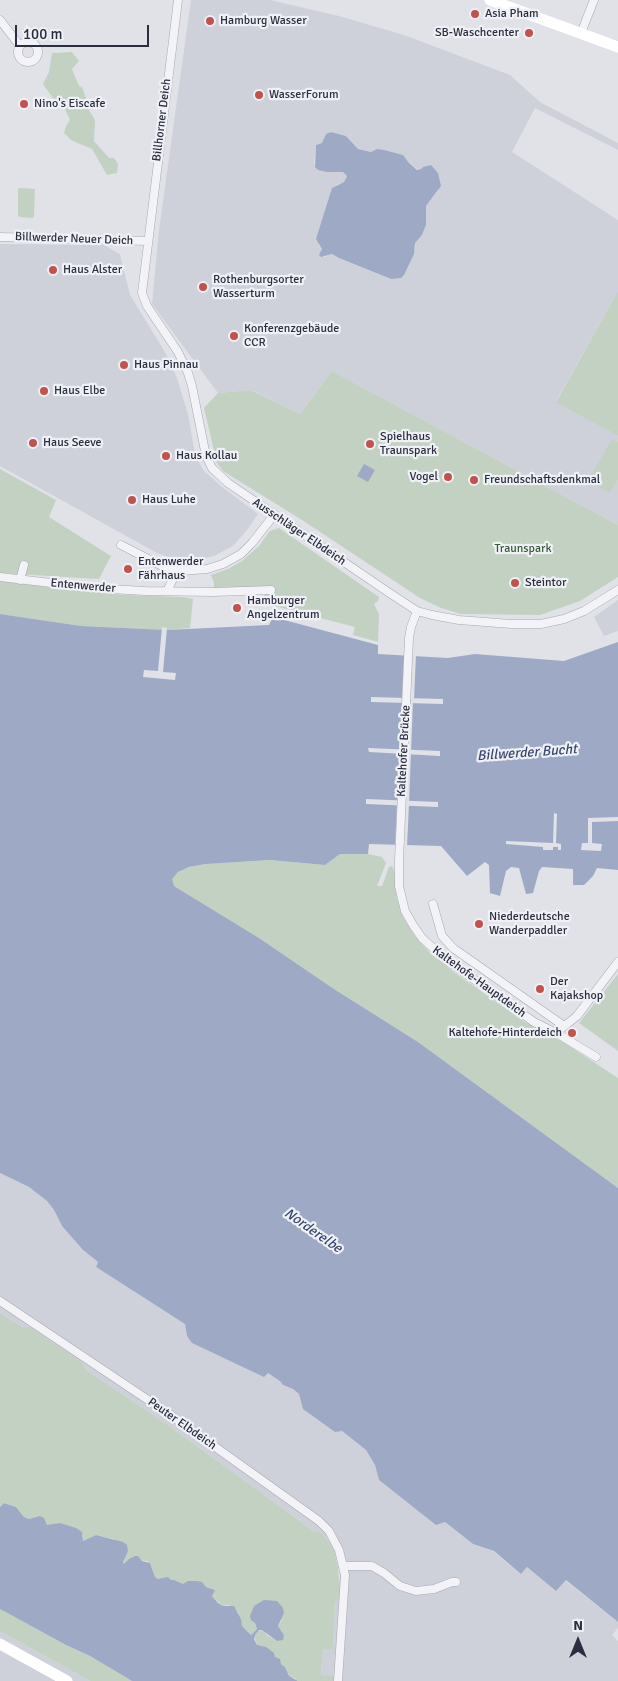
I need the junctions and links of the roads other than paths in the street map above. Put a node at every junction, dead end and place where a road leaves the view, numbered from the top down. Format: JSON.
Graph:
{"nodes":[{"id":1,"x":178,"y":0,"type":"edge"},
{"id":2,"x":490,"y":0,"type":"edge"},
{"id":3,"x":594,"y":0,"type":"edge"},
{"id":4,"x":0,"y":20,"type":"edge"},
{"id":5,"x":581,"y":33,"type":"junction"},
{"id":6,"x":20,"y":46,"type":"dead end"},
{"id":7,"x":618,"y":47,"type":"edge"},
{"id":8,"x":0,"y":237,"type":"edge"},
{"id":9,"x":148,"y":241,"type":"junction"},
{"id":10,"x":274,"y":515,"type":"junction"},
{"id":11,"x":121,"y":545,"type":"dead end"},
{"id":12,"x":24,"y":565,"type":"dead end"},
{"id":13,"x":177,"y":571,"type":"junction"},
{"id":14,"x":0,"y":577,"type":"edge"},
{"id":15,"x":20,"y":580,"type":"junction"},
{"id":16,"x":270,"y":590,"type":"dead end"},
{"id":17,"x":618,"y":590,"type":"edge"},
{"id":18,"x":167,"y":591,"type":"junction"},
{"id":19,"x":417,"y":611,"type":"junction"},
{"id":20,"x":400,"y":847,"type":"joint"},
{"id":21,"x":433,"y":904,"type":"dead end"},
{"id":22,"x":618,"y":962,"type":"edge"},
{"id":23,"x":564,"y":1026,"type":"junction"},
{"id":24,"x":558,"y":1034,"type":"junction"},
{"id":25,"x":596,"y":1057,"type":"dead end"},
{"id":26,"x":0,"y":1302,"type":"edge"},
{"id":27,"x":344,"y":1566,"type":"junction"},
{"id":28,"x":456,"y":1582,"type":"dead end"},
{"id":29,"x":0,"y":1644,"type":"edge"},
{"id":30,"x":67,"y":1681,"type":"edge"},
{"id":31,"x":338,"y":1681,"type":"edge"}],
"edges":[{"from":1,"to":9,"type":"street","name":"Billhorner Deich"},
{"from":2,"to":5,"type":"street"},
{"from":3,"to":5,"type":"street"},
{"from":4,"to":6,"type":"street"},
{"from":5,"to":7,"type":"street"},
{"from":8,"to":9,"type":"street","name":"Billwerder Neuer Deich"},
{"from":9,"to":10,"type":"street","name":"Ausschläger Elbdeich"},
{"from":10,"to":13,"type":"street"},
{"from":10,"to":19,"type":"street","name":"Ausschläger Elbdeich"},
{"from":11,"to":13,"type":"street"},
{"from":12,"to":15,"type":"street"},
{"from":13,"to":18,"type":"street"},
{"from":14,"to":15,"type":"street","name":"Entenwerder"},
{"from":15,"to":18,"type":"street","name":"Entenwerder"},
{"from":16,"to":18,"type":"street","name":"Entenwerder"},
{"from":17,"to":19,"type":"street","name":"Ausschläger Elbdeich"},
{"from":19,"to":20,"type":"street","name":"Kaltehofer Brücke"},
{"from":20,"to":24,"type":"street","name":"Kaltehofe-Hauptdeich"},
{"from":21,"to":23,"type":"street"},
{"from":22,"to":23,"type":"street"},
{"from":23,"to":24,"type":"street"},
{"from":24,"to":25,"type":"street","name":"Kaltehofe-Hauptdeich"},
{"from":26,"to":27,"type":"street","name":"Peuter Elbdeich"},
{"from":27,"to":28,"type":"street"},
{"from":27,"to":31,"type":"street","name":"Peuter Elbdeich"},
{"from":29,"to":30,"type":"street"}]}
